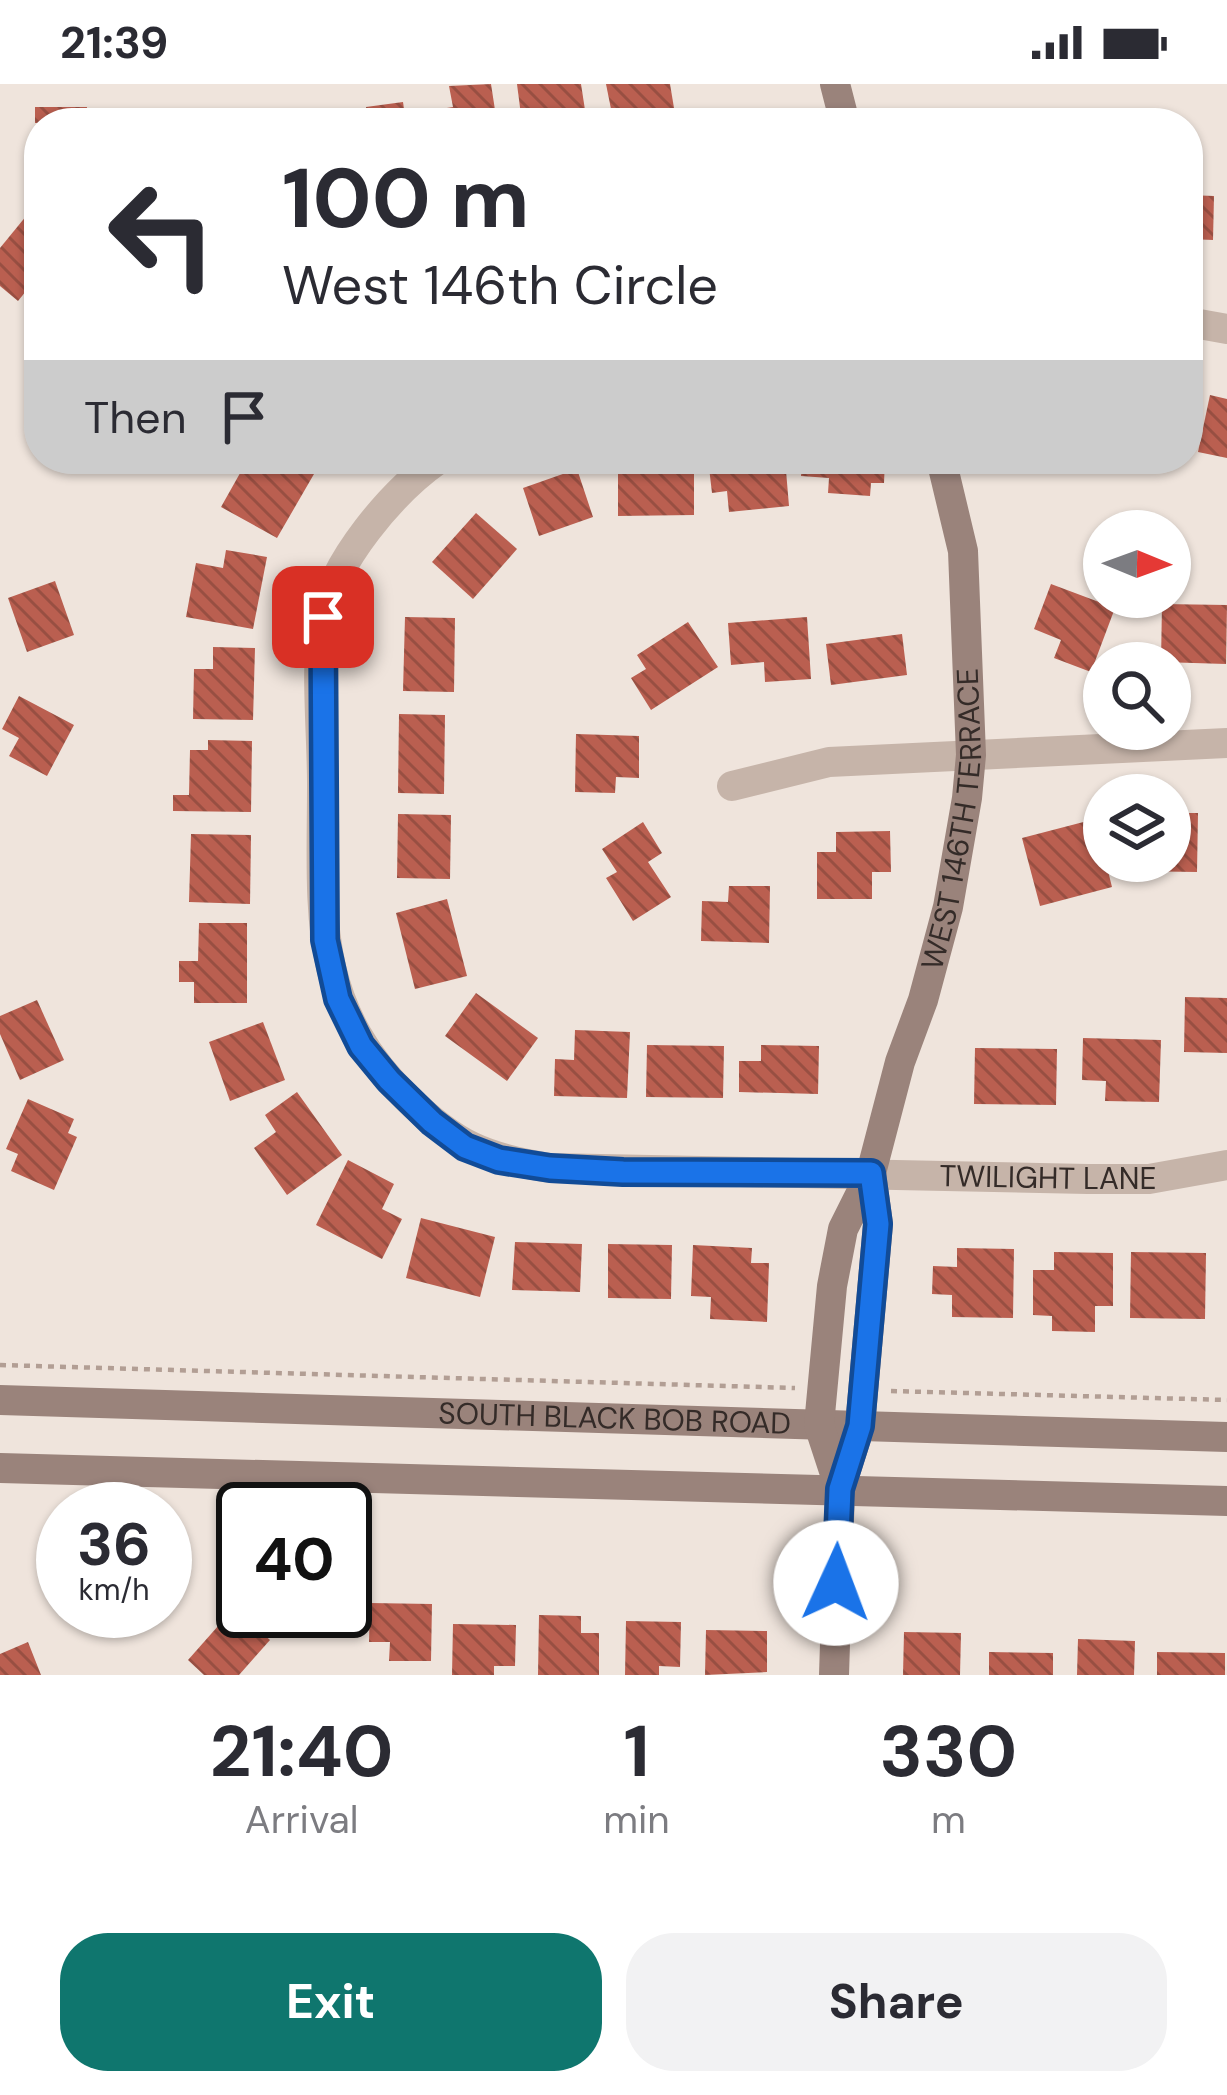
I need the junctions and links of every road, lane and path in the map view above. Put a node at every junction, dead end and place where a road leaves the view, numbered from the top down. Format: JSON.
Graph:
{"nodes":[{"id":1,"x":423,"y":474,"type":"edge"},
{"id":2,"x":945,"y":474,"type":"edge"},
{"id":3,"x":1227,"y":743,"type":"edge"},
{"id":4,"x":971,"y":755,"type":"junction"},
{"id":5,"x":732,"y":786,"type":"dead end"},
{"id":6,"x":1227,"y":1165,"type":"edge"},
{"id":7,"x":871,"y":1173,"type":"junction"},
{"id":8,"x":0,"y":1365,"type":"edge"},
{"id":9,"x":822,"y":1389,"type":"junction"},
{"id":10,"x":864,"y":1390,"type":"junction"},
{"id":11,"x":0,"y":1400,"type":"edge"},
{"id":12,"x":1227,"y":1400,"type":"edge"},
{"id":13,"x":819,"y":1425,"type":"junction"},
{"id":14,"x":860,"y":1426,"type":"junction"},
{"id":15,"x":1227,"y":1437,"type":"edge"},
{"id":16,"x":0,"y":1468,"type":"edge"},
{"id":17,"x":840,"y":1489,"type":"junction"},
{"id":18,"x":1227,"y":1501,"type":"edge"},
{"id":19,"x":834,"y":1675,"type":"edge"}],
"edges":[{"from":1,"to":7,"type":"street","name":"TWILIGHT LANE"},
{"from":2,"to":4,"type":"main road","name":"WEST 146TH TERRACE"},
{"from":3,"to":4,"type":"street"},
{"from":4,"to":5,"type":"street"},
{"from":4,"to":7,"type":"main road","name":"WEST 146TH TERRACE"},
{"from":6,"to":7,"type":"street","name":"TWILIGHT LANE"},
{"from":7,"to":9,"type":"main road","name":"WEST 146TH TERRACE"},
{"from":7,"to":10,"type":"main road","name":"WEST 146TH TERRACE"},
{"from":8,"to":9,"type":"path"},
{"from":9,"to":13,"type":"main road","name":"WEST 146TH TERRACE"},
{"from":10,"to":12,"type":"path"},
{"from":10,"to":14,"type":"main road","name":"WEST 146TH TERRACE"},
{"from":11,"to":13,"type":"main road","name":"SOUTH BLACK BOB ROAD"},
{"from":13,"to":14,"type":"main road","name":"SOUTH BLACK BOB ROAD"},
{"from":13,"to":17,"type":"main road","name":"WEST 146TH TERRACE"},
{"from":14,"to":15,"type":"main road","name":"SOUTH BLACK BOB ROAD"},
{"from":14,"to":17,"type":"main road","name":"WEST 146TH TERRACE"},
{"from":16,"to":17,"type":"main road","name":"SOUTH BLACK BOB ROAD"},
{"from":17,"to":18,"type":"main road","name":"SOUTH BLACK BOB ROAD"},
{"from":17,"to":19,"type":"main road","name":"WEST 146TH TERRACE"}]}
